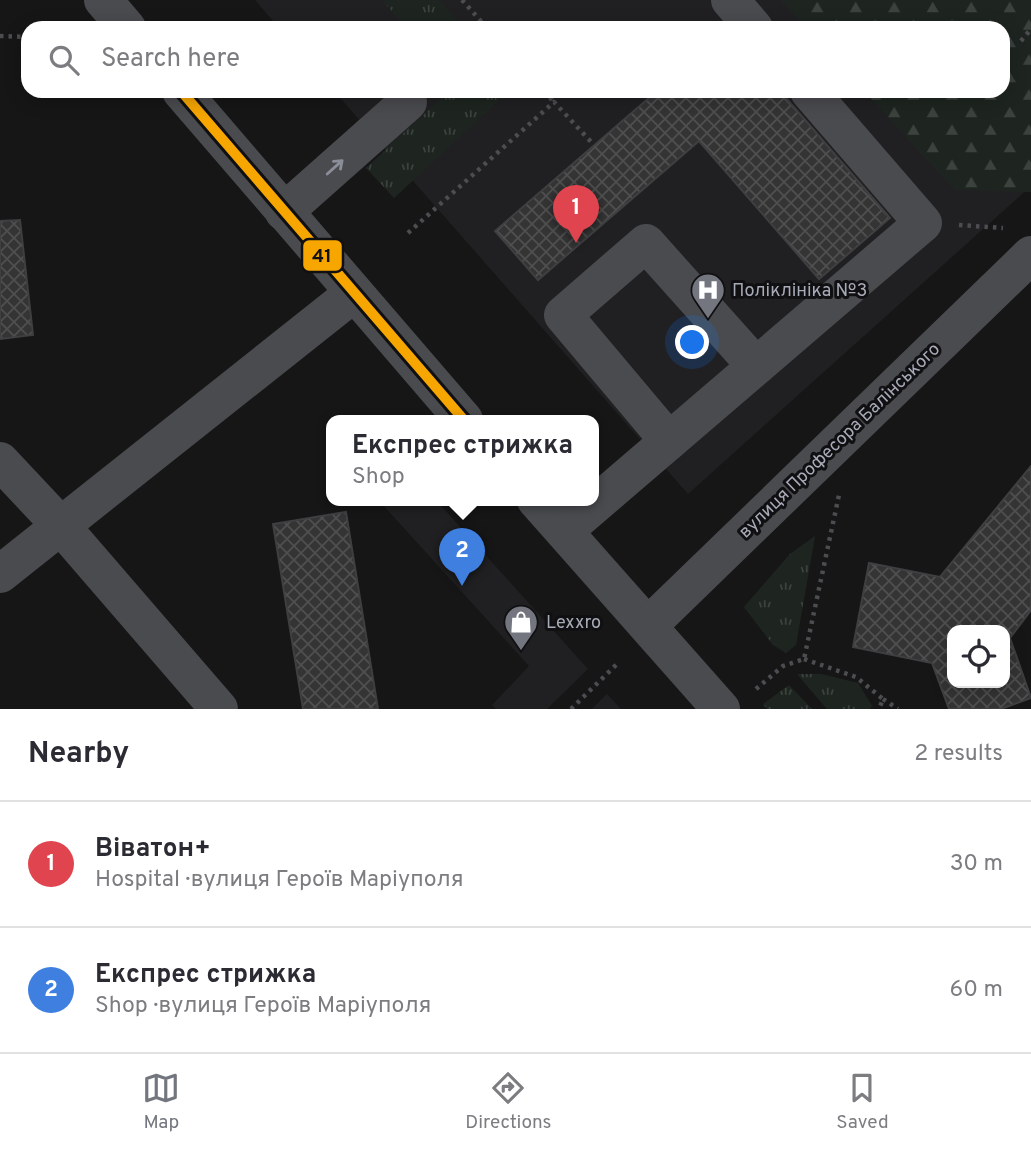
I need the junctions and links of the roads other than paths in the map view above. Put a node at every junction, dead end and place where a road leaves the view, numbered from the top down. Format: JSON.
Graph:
{"nodes":[{"id":1,"x":103,"y":0,"type":"edge"},
{"id":2,"x":730,"y":0,"type":"edge"},
{"id":3,"x":121,"y":21,"type":"edge"},
{"id":4,"x":748,"y":21,"type":"edge"},
{"id":5,"x":187,"y":98,"type":"edge"},
{"id":6,"x":815,"y":98,"type":"edge"},
{"id":7,"x":408,"y":102,"type":"dead end"},
{"id":8,"x":284,"y":212,"type":"junction"},
{"id":9,"x":1031,"y":255,"type":"edge"},
{"id":10,"x":354,"y":293,"type":"junction"},
{"id":11,"x":756,"y":366,"type":"junction"},
{"id":12,"x":460,"y":415,"type":"edge"},
{"id":13,"x":669,"y":441,"type":"junction"},
{"id":14,"x":0,"y":461,"type":"edge"},
{"id":15,"x":599,"y":501,"type":"edge"},
{"id":16,"x":541,"y":506,"type":"edge"},
{"id":17,"x":593,"y":506,"type":"edge"},
{"id":18,"x":61,"y":526,"type":"junction"},
{"id":19,"x":564,"y":531,"type":"junction"},
{"id":20,"x":0,"y":575,"type":"edge"},
{"id":21,"x":648,"y":626,"type":"junction"},
{"id":22,"x":219,"y":709,"type":"edge"},
{"id":23,"x":721,"y":709,"type":"edge"}],
"edges":[{"from":1,"to":3,"type":"street"},
{"from":2,"to":4,"type":"street"},
{"from":5,"to":8,"type":"street"},
{"from":6,"to":11,"type":"street"},
{"from":8,"to":7,"type":"street","one_way":true},
{"from":8,"to":10,"type":"street"},
{"from":9,"to":21,"type":"street","name":"вулиця Професора Балінського"},
{"from":10,"to":12,"type":"street"},
{"from":10,"to":18,"type":"street"},
{"from":11,"to":13,"type":"street"},
{"from":11,"to":13,"type":"street"},
{"from":13,"to":15,"type":"street"},
{"from":14,"to":18,"type":"street"},
{"from":16,"to":19,"type":"street"},
{"from":17,"to":19,"type":"street"},
{"from":18,"to":20,"type":"street"},
{"from":18,"to":22,"type":"street"},
{"from":19,"to":21,"type":"street"},
{"from":21,"to":23,"type":"street"}]}
